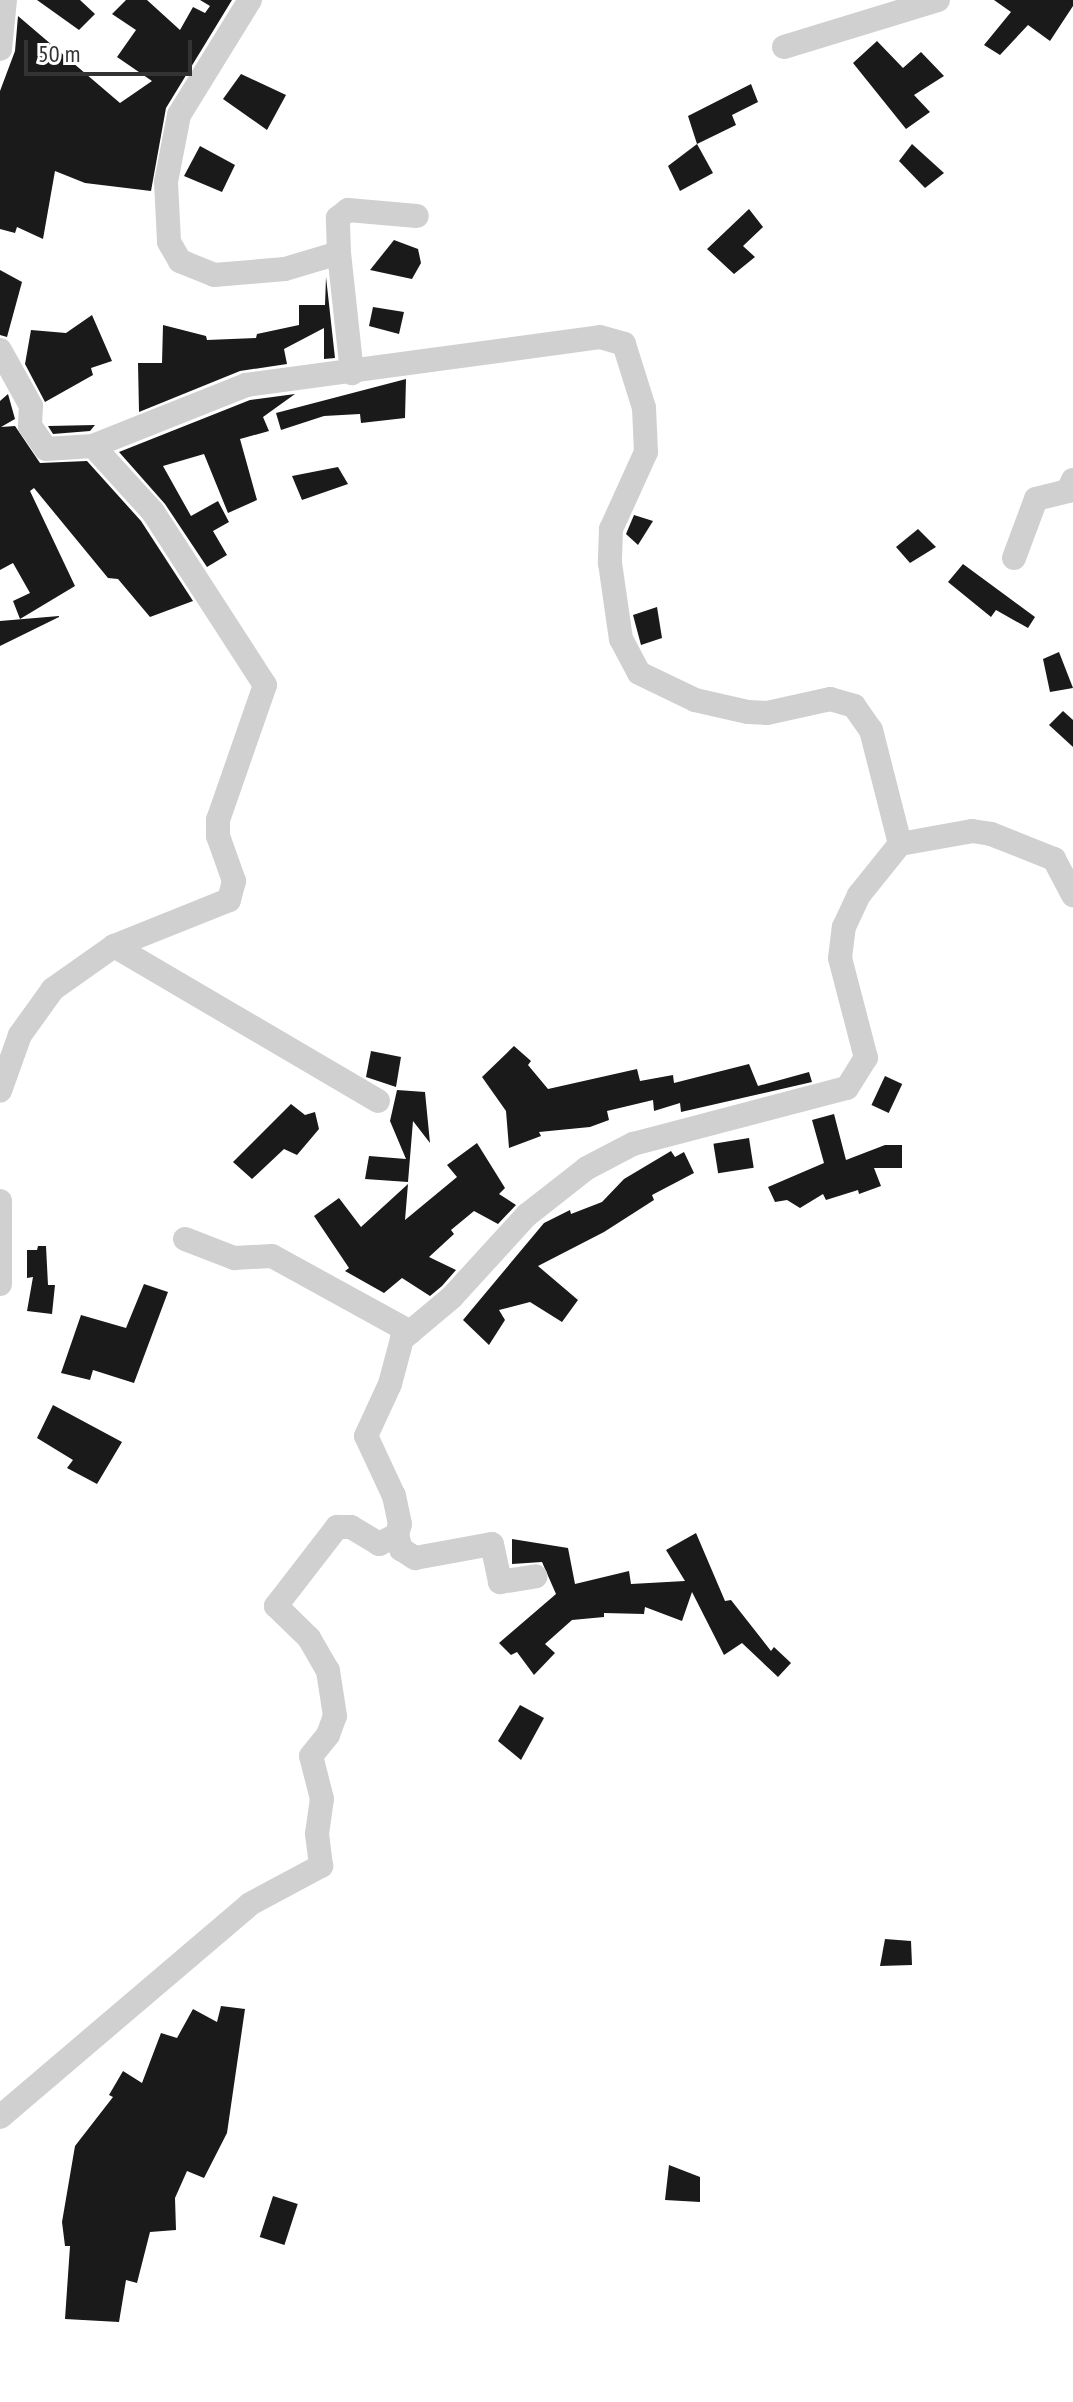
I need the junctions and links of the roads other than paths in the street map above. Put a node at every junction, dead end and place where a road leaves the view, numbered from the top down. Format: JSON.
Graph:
{"nodes":[{"id":1,"x":5,"y":0,"type":"edge"},
{"id":2,"x":250,"y":0,"type":"edge"},
{"id":3,"x":938,"y":0,"type":"edge"},
{"id":4,"x":784,"y":47,"type":"dead end"},
{"id":5,"x":0,"y":49,"type":"edge"},
{"id":6,"x":417,"y":216,"type":"dead end"},
{"id":7,"x":339,"y":253,"type":"junction"},
{"id":8,"x":0,"y":350,"type":"edge"},
{"id":9,"x":352,"y":373,"type":"junction"},
{"id":10,"x":93,"y":446,"type":"junction"},
{"id":11,"x":1073,"y":480,"type":"edge"},
{"id":12,"x":1014,"y":558,"type":"dead end"},
{"id":13,"x":900,"y":844,"type":"junction"},
{"id":14,"x":1073,"y":895,"type":"edge"},
{"id":15,"x":114,"y":946,"type":"junction"},
{"id":16,"x":0,"y":1091,"type":"edge"},
{"id":17,"x":378,"y":1101,"type":"dead end"},
{"id":18,"x":0,"y":1201,"type":"edge"},
{"id":19,"x":185,"y":1239,"type":"dead end"},
{"id":20,"x":0,"y":1284,"type":"edge"},
{"id":21,"x":410,"y":1332,"type":"junction"},
{"id":22,"x":397,"y":1535,"type":"junction"},
{"id":23,"x":536,"y":1576,"type":"dead end"},
{"id":24,"x":0,"y":2117,"type":"edge"}],
"edges":[{"from":1,"to":5,"type":"street"},
{"from":2,"to":7,"type":"street"},
{"from":3,"to":4,"type":"street"},
{"from":6,"to":7,"type":"street"},
{"from":7,"to":9,"type":"street"},
{"from":8,"to":10,"type":"street"},
{"from":9,"to":10,"type":"street"},
{"from":9,"to":13,"type":"street"},
{"from":10,"to":15,"type":"street"},
{"from":11,"to":12,"type":"street"},
{"from":13,"to":14,"type":"street"},
{"from":13,"to":21,"type":"street"},
{"from":15,"to":16,"type":"street"},
{"from":15,"to":17,"type":"street"},
{"from":18,"to":20,"type":"street"},
{"from":19,"to":21,"type":"street"},
{"from":21,"to":22,"type":"street"},
{"from":22,"to":23,"type":"street"},
{"from":22,"to":24,"type":"street"}]}
